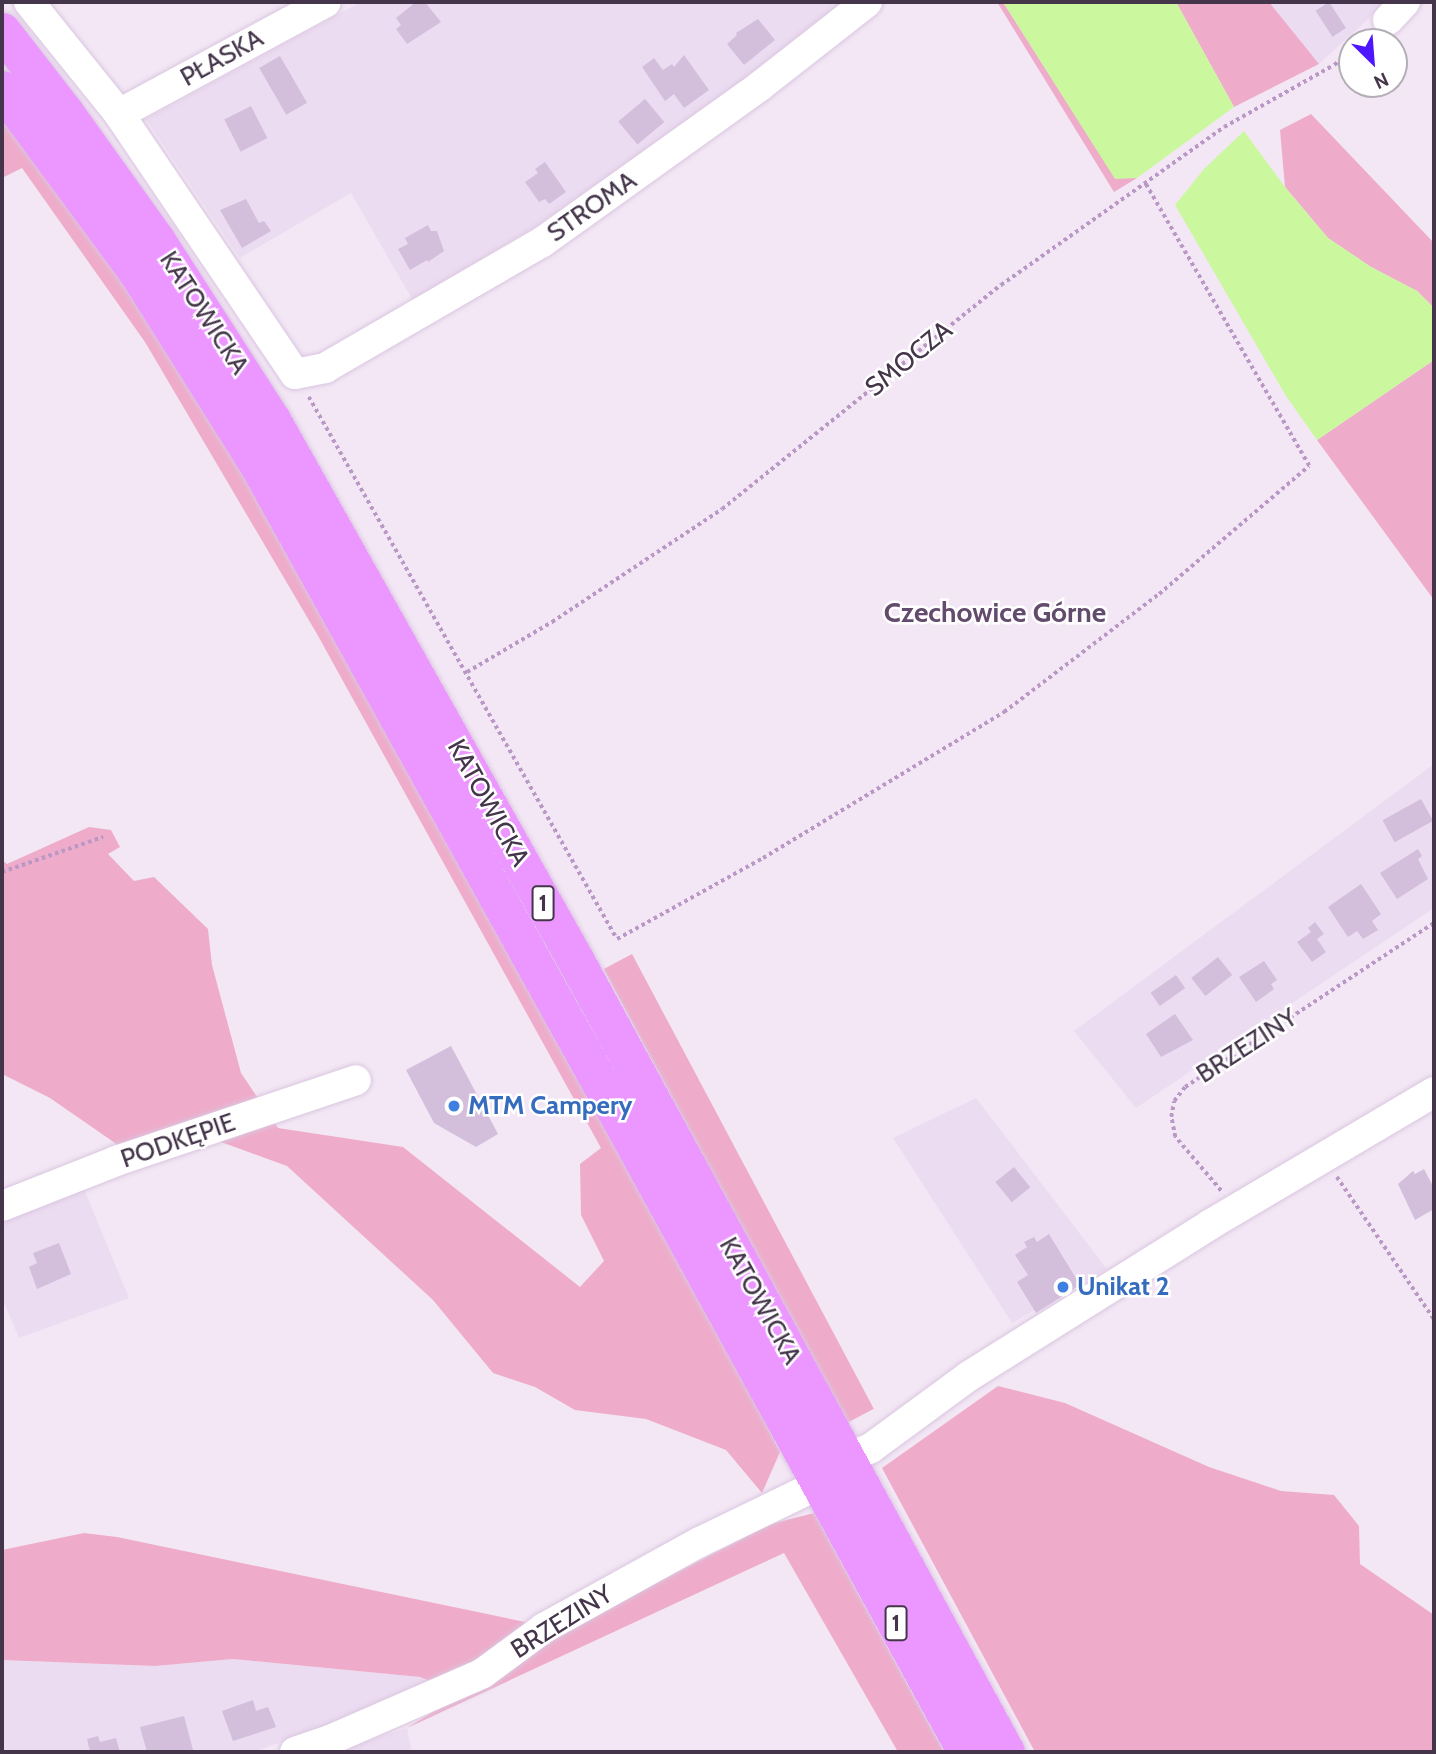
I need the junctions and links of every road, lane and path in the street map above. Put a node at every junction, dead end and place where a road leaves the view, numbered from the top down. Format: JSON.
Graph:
{"nodes":[{"id":1,"x":29,"y":2,"type":"edge"},
{"id":2,"x":326,"y":2,"type":"edge"},
{"id":3,"x":867,"y":2,"type":"edge"},
{"id":4,"x":2,"y":31,"type":"edge"},
{"id":5,"x":1338,"y":62,"type":"edge"},
{"id":6,"x":2,"y":89,"type":"edge"},
{"id":7,"x":119,"y":114,"type":"junction"},
{"id":8,"x":1145,"y":183,"type":"junction"},
{"id":9,"x":295,"y":374,"type":"junction"},
{"id":10,"x":467,"y":671,"type":"junction"},
{"id":11,"x":103,"y":837,"type":"dead end"},
{"id":12,"x":2,"y":872,"type":"edge"},
{"id":13,"x":1434,"y":923,"type":"edge"},
{"id":14,"x":356,"y":1080,"type":"dead end"},
{"id":15,"x":1434,"y":1092,"type":"edge"},
{"id":16,"x":1323,"y":1157,"type":"junction"},
{"id":17,"x":2,"y":1206,"type":"edge"},
{"id":18,"x":1234,"y":1210,"type":"junction"},
{"id":19,"x":1434,"y":1320,"type":"edge"},
{"id":20,"x":844,"y":1455,"type":"junction"},
{"id":21,"x":825,"y":1494,"type":"junction"},
{"id":22,"x":295,"y":1752,"type":"edge"},
{"id":23,"x":966,"y":1752,"type":"edge"},
{"id":24,"x":1006,"y":1752,"type":"edge"}],
"edges":[{"from":1,"to":7,"type":"street"},
{"from":2,"to":7,"type":"street","name":"PŁASKA"},
{"from":3,"to":9,"type":"street","name":"STROMA"},
{"from":4,"to":20,"type":"main road","name":"KATOWICKA","number":"1"},
{"from":5,"to":8,"type":"path","name":"SMOCZA"},
{"from":6,"to":21,"type":"main road","name":"KATOWICKA","number":"1"},
{"from":7,"to":9,"type":"street"},
{"from":8,"to":10,"type":"path","name":"SMOCZA"},
{"from":8,"to":10,"type":"path"},
{"from":9,"to":10,"type":"path"},
{"from":11,"to":12,"type":"path"},
{"from":13,"to":18,"type":"path","name":"BRZEZINY"},
{"from":14,"to":17,"type":"street","name":"PODKĘPIE"},
{"from":15,"to":16,"type":"street"},
{"from":16,"to":18,"type":"street"},
{"from":16,"to":19,"type":"path"},
{"from":18,"to":20,"type":"street"},
{"from":20,"to":24,"type":"main road","name":"KATOWICKA","number":"1"},
{"from":21,"to":22,"type":"street","name":"BRZEZINY"},
{"from":21,"to":23,"type":"main road","name":"KATOWICKA","number":"1"}]}
